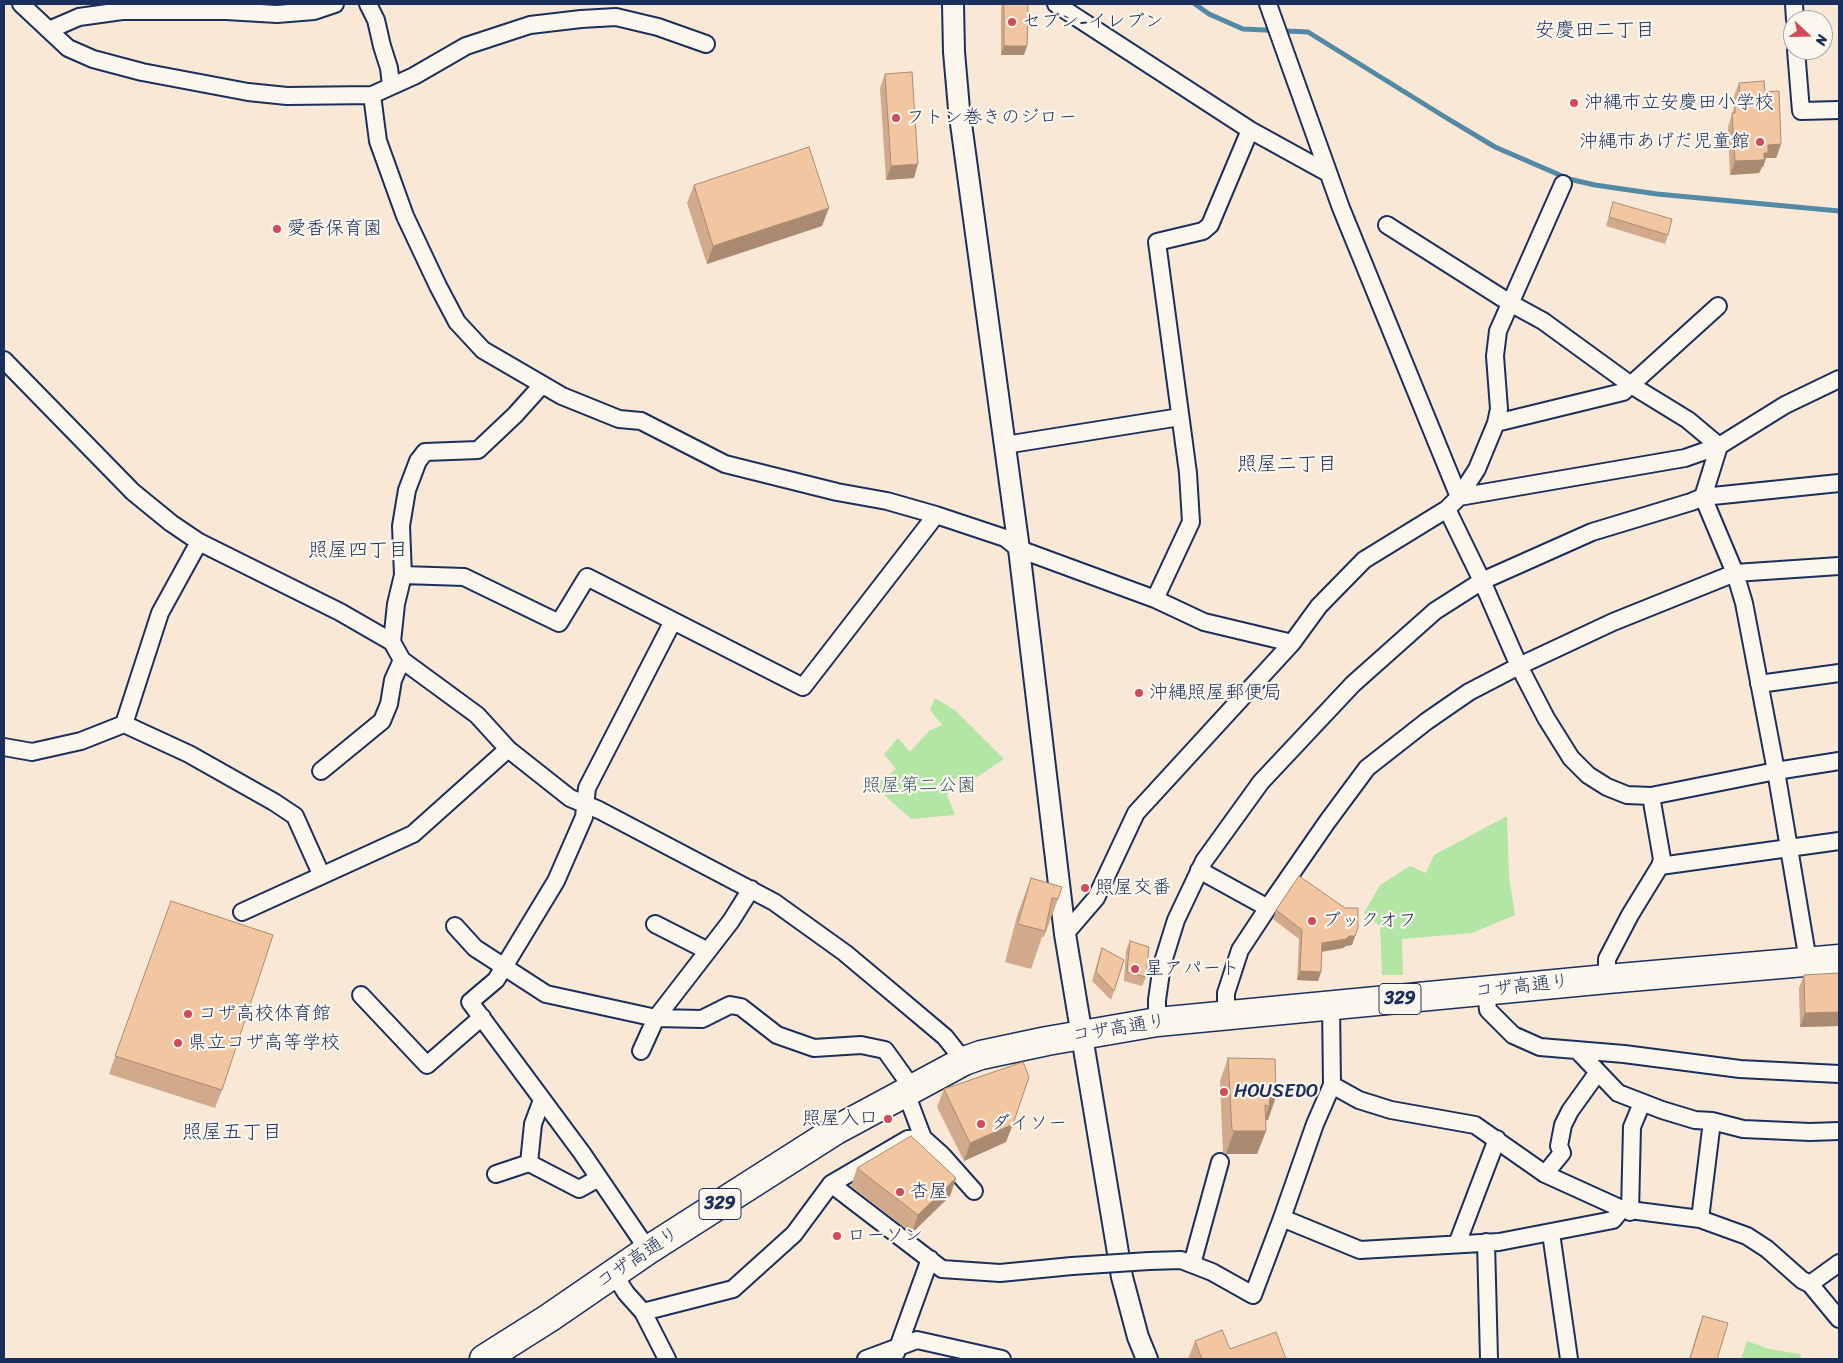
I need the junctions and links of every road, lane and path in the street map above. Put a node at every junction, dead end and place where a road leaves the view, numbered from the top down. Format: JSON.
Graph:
{"nodes":[{"id":1,"x":21,"y":4,"type":"edge"},
{"id":2,"x":335,"y":4,"type":"edge"},
{"id":3,"x":368,"y":4,"type":"edge"},
{"id":4,"x":953,"y":4,"type":"edge"},
{"id":5,"x":1056,"y":4,"type":"edge"},
{"id":6,"x":1269,"y":8,"type":"edge"},
{"id":7,"x":49,"y":30,"type":"junction"},
{"id":8,"x":706,"y":44,"type":"dead end"},
{"id":9,"x":1797,"y":60,"type":"edge"},
{"id":10,"x":391,"y":85,"type":"junction"},
{"id":11,"x":372,"y":95,"type":"junction"},
{"id":12,"x":1839,"y":110,"type":"edge"},
{"id":13,"x":1250,"y":130,"type":"junction"},
{"id":14,"x":1328,"y":173,"type":"junction"},
{"id":15,"x":1562,"y":184,"type":"dead end"},
{"id":16,"x":1387,"y":225,"type":"dead end"},
{"id":17,"x":1510,"y":303,"type":"junction"},
{"id":18,"x":1718,"y":306,"type":"dead end"},
{"id":19,"x":4,"y":360,"type":"edge"},
{"id":20,"x":1839,"y":380,"type":"edge"},
{"id":21,"x":542,"y":385,"type":"junction"},
{"id":22,"x":1631,"y":385,"type":"junction"},
{"id":23,"x":1180,"y":417,"type":"junction"},
{"id":24,"x":1496,"y":423,"type":"junction"},
{"id":25,"x":1005,"y":445,"type":"junction"},
{"id":26,"x":1719,"y":446,"type":"junction"},
{"id":27,"x":1839,"y":483,"type":"edge"},
{"id":28,"x":1459,"y":497,"type":"junction"},
{"id":29,"x":1703,"y":497,"type":"junction"},
{"id":30,"x":1447,"y":509,"type":"junction"},
{"id":31,"x":936,"y":515,"type":"junction"},
{"id":32,"x":199,"y":542,"type":"junction"},
{"id":33,"x":1019,"y":549,"type":"junction"},
{"id":34,"x":1839,"y":566,"type":"edge"},
{"id":35,"x":1734,"y":573,"type":"junction"},
{"id":36,"x":402,"y":575,"type":"junction"},
{"id":37,"x":1482,"y":581,"type":"junction"},
{"id":38,"x":1155,"y":599,"type":"junction"},
{"id":39,"x":673,"y":621,"type":"junction"},
{"id":40,"x":392,"y":642,"type":"junction"},
{"id":41,"x":1292,"y":644,"type":"junction"},
{"id":42,"x":402,"y":660,"type":"junction"},
{"id":43,"x":1519,"y":666,"type":"junction"},
{"id":44,"x":1839,"y":673,"type":"edge"},
{"id":45,"x":1759,"y":684,"type":"junction"},
{"id":46,"x":124,"y":724,"type":"junction"},
{"id":47,"x":4,"y":747,"type":"edge"},
{"id":48,"x":508,"y":749,"type":"junction"},
{"id":49,"x":1839,"y":761,"type":"edge"},
{"id":50,"x":1776,"y":770,"type":"junction"},
{"id":51,"x":321,"y":771,"type":"dead end"},
{"id":52,"x":1648,"y":796,"type":"junction"},
{"id":53,"x":585,"y":804,"type":"junction"},
{"id":54,"x":1839,"y":841,"type":"edge"},
{"id":55,"x":1789,"y":848,"type":"junction"},
{"id":56,"x":1660,"y":866,"type":"junction"},
{"id":57,"x":1199,"y":870,"type":"junction"},
{"id":58,"x":321,"y":874,"type":"junction"},
{"id":59,"x":751,"y":889,"type":"junction"},
{"id":60,"x":1268,"y":908,"type":"junction"},
{"id":61,"x":242,"y":912,"type":"dead end"},
{"id":62,"x":656,"y":924,"type":"dead end"},
{"id":63,"x":454,"y":926,"type":"dead end"},
{"id":64,"x":1065,"y":934,"type":"junction"},
{"id":65,"x":708,"y":951,"type":"junction"},
{"id":66,"x":1839,"y":959,"type":"edge"},
{"id":67,"x":1808,"y":961,"type":"junction"},
{"id":68,"x":504,"y":967,"type":"junction"},
{"id":69,"x":1607,"y":978,"type":"junction"},
{"id":70,"x":1486,"y":990,"type":"junction"},
{"id":71,"x":361,"y":995,"type":"dead end"},
{"id":72,"x":1331,"y":1005,"type":"junction"},
{"id":73,"x":1226,"y":1016,"type":"junction"},
{"id":74,"x":482,"y":1017,"type":"junction"},
{"id":75,"x":656,"y":1018,"type":"junction"},
{"id":76,"x":1157,"y":1022,"type":"junction"},
{"id":77,"x":1081,"y":1035,"type":"junction"},
{"id":78,"x":1577,"y":1050,"type":"junction"},
{"id":79,"x":641,"y":1051,"type":"dead end"},
{"id":80,"x":964,"y":1061,"type":"junction"},
{"id":81,"x":1598,"y":1072,"type":"junction"},
{"id":82,"x":1839,"y":1074,"type":"edge"},
{"id":83,"x":1332,"y":1085,"type":"junction"},
{"id":84,"x":910,"y":1091,"type":"junction"},
{"id":85,"x":542,"y":1100,"type":"junction"},
{"id":86,"x":1642,"y":1103,"type":"junction"},
{"id":87,"x":1712,"y":1121,"type":"junction"},
{"id":88,"x":1839,"y":1131,"type":"edge"},
{"id":89,"x":922,"y":1138,"type":"junction"},
{"id":90,"x":1497,"y":1139,"type":"junction"},
{"id":91,"x":1220,"y":1162,"type":"dead end"},
{"id":92,"x":529,"y":1164,"type":"junction"},
{"id":93,"x":496,"y":1174,"type":"dead end"},
{"id":94,"x":1545,"y":1174,"type":"junction"},
{"id":95,"x":599,"y":1178,"type":"junction"},
{"id":96,"x":831,"y":1184,"type":"junction"},
{"id":97,"x":974,"y":1191,"type":"dead end"},
{"id":98,"x":1626,"y":1210,"type":"junction"},
{"id":99,"x":1282,"y":1218,"type":"junction"},
{"id":100,"x":1700,"y":1219,"type":"junction"},
{"id":101,"x":1551,"y":1233,"type":"junction"},
{"id":102,"x":1486,"y":1242,"type":"junction"},
{"id":103,"x":1457,"y":1244,"type":"junction"},
{"id":104,"x":648,"y":1250,"type":"junction"},
{"id":105,"x":930,"y":1259,"type":"junction"},
{"id":106,"x":1192,"y":1264,"type":"junction"},
{"id":107,"x":1839,"y":1264,"type":"edge"},
{"id":108,"x":614,"y":1274,"type":"junction"},
{"id":109,"x":1810,"y":1284,"type":"junction"},
{"id":110,"x":643,"y":1312,"type":"junction"},
{"id":111,"x":1839,"y":1319,"type":"edge"},
{"id":112,"x":896,"y":1353,"type":"edge"},
{"id":113,"x":484,"y":1359,"type":"edge"},
{"id":114,"x":667,"y":1359,"type":"edge"},
{"id":115,"x":866,"y":1359,"type":"edge"},
{"id":116,"x":1002,"y":1359,"type":"edge"},
{"id":117,"x":1147,"y":1359,"type":"edge"},
{"id":118,"x":1490,"y":1359,"type":"edge"},
{"id":119,"x":1569,"y":1359,"type":"edge"}],
"edges":[{"from":1,"to":7,"type":"street"},
{"from":2,"to":7,"type":"street"},
{"from":3,"to":10,"type":"street"},
{"from":4,"to":25,"type":"street"},
{"from":5,"to":13,"type":"street"},
{"from":6,"to":14,"type":"street"},
{"from":7,"to":11,"type":"street"},
{"from":8,"to":10,"type":"street"},
{"from":9,"to":12,"type":"street"},
{"from":10,"to":11,"type":"street"},
{"from":11,"to":21,"type":"street"},
{"from":13,"to":14,"type":"street"},
{"from":13,"to":23,"type":"street"},
{"from":14,"to":28,"type":"street"},
{"from":15,"to":17,"type":"street"},
{"from":16,"to":17,"type":"street"},
{"from":17,"to":22,"type":"street"},
{"from":17,"to":24,"type":"street"},
{"from":18,"to":22,"type":"street"},
{"from":19,"to":32,"type":"street"},
{"from":20,"to":26,"type":"street"},
{"from":21,"to":31,"type":"street"},
{"from":21,"to":36,"type":"street"},
{"from":22,"to":24,"type":"street"},
{"from":22,"to":26,"type":"street"},
{"from":23,"to":25,"type":"street"},
{"from":23,"to":38,"type":"street"},
{"from":24,"to":28,"type":"street"},
{"from":25,"to":33,"type":"street"},
{"from":26,"to":28,"type":"street"},
{"from":26,"to":29,"type":"street"},
{"from":27,"to":29,"type":"street"},
{"from":28,"to":30,"type":"street"},
{"from":29,"to":35,"type":"street"},
{"from":29,"to":37,"type":"street"},
{"from":30,"to":37,"type":"street"},
{"from":30,"to":41,"type":"street"},
{"from":31,"to":33,"type":"street"},
{"from":31,"to":39,"type":"street"},
{"from":32,"to":40,"type":"street"},
{"from":32,"to":46,"type":"street"},
{"from":33,"to":38,"type":"street"},
{"from":33,"to":64,"type":"street"},
{"from":34,"to":35,"type":"street"},
{"from":35,"to":43,"type":"street"},
{"from":35,"to":45,"type":"street"},
{"from":36,"to":39,"type":"street"},
{"from":36,"to":40,"type":"street"},
{"from":37,"to":43,"type":"street"},
{"from":37,"to":57,"type":"street"},
{"from":38,"to":41,"type":"street"},
{"from":39,"to":53,"type":"street"},
{"from":40,"to":42,"type":"street"},
{"from":41,"to":64,"type":"street"},
{"from":42,"to":48,"type":"street"},
{"from":42,"to":51,"type":"street"},
{"from":43,"to":52,"type":"street"},
{"from":43,"to":60,"type":"street"},
{"from":44,"to":45,"type":"street"},
{"from":45,"to":50,"type":"street"},
{"from":46,"to":47,"type":"street"},
{"from":46,"to":58,"type":"street"},
{"from":48,"to":53,"type":"street"},
{"from":48,"to":58,"type":"street"},
{"from":49,"to":50,"type":"street"},
{"from":50,"to":52,"type":"street"},
{"from":50,"to":55,"type":"street"},
{"from":52,"to":56,"type":"street"},
{"from":53,"to":59,"type":"street"},
{"from":53,"to":68,"type":"street"},
{"from":54,"to":55,"type":"street"},
{"from":55,"to":56,"type":"street"},
{"from":55,"to":67,"type":"street"},
{"from":56,"to":69,"type":"street"},
{"from":57,"to":60,"type":"street"},
{"from":57,"to":76,"type":"street"},
{"from":58,"to":61,"type":"street"},
{"from":59,"to":65,"type":"street"},
{"from":59,"to":80,"type":"street"},
{"from":60,"to":73,"type":"street"},
{"from":62,"to":65,"type":"street"},
{"from":63,"to":68,"type":"street"},
{"from":64,"to":77,"type":"street"},
{"from":65,"to":75,"type":"street"},
{"from":66,"to":67,"type":"highway","name":"コザ高通り","number":"329"},
{"from":67,"to":69,"type":"highway","name":"コザ高通り","number":"329"},
{"from":68,"to":74,"type":"street"},
{"from":68,"to":75,"type":"street"},
{"from":69,"to":70,"type":"highway","name":"コザ高通り","number":"329"},
{"from":70,"to":72,"type":"highway","name":"コザ高通り","number":"329"},
{"from":70,"to":78,"type":"street"},
{"from":71,"to":74,"type":"street"},
{"from":72,"to":73,"type":"highway","name":"コザ高通り","number":"329"},
{"from":72,"to":83,"type":"street"},
{"from":73,"to":76,"type":"highway","name":"コザ高通り","number":"329"},
{"from":74,"to":85,"type":"street"},
{"from":75,"to":79,"type":"street"},
{"from":75,"to":84,"type":"street"},
{"from":76,"to":77,"type":"highway","name":"コザ高通り","number":"329"},
{"from":77,"to":80,"type":"highway","name":"コザ高通り","number":"329"},
{"from":77,"to":117,"type":"street"},
{"from":78,"to":81,"type":"street"},
{"from":78,"to":82,"type":"street"},
{"from":80,"to":84,"type":"highway","name":"コザ高通り","number":"329"},
{"from":81,"to":86,"type":"street"},
{"from":81,"to":94,"type":"street"},
{"from":83,"to":90,"type":"street"},
{"from":83,"to":99,"type":"street"},
{"from":84,"to":89,"type":"street"},
{"from":84,"to":104,"type":"highway","name":"コザ高通り","number":"329"},
{"from":85,"to":92,"type":"street"},
{"from":85,"to":95,"type":"street"},
{"from":86,"to":87,"type":"street"},
{"from":86,"to":98,"type":"street"},
{"from":87,"to":88,"type":"street"},
{"from":87,"to":100,"type":"street"},
{"from":89,"to":96,"type":"street"},
{"from":89,"to":97,"type":"street"},
{"from":90,"to":94,"type":"street"},
{"from":90,"to":103,"type":"street"},
{"from":91,"to":106,"type":"street"},
{"from":92,"to":93,"type":"street"},
{"from":92,"to":95,"type":"street"},
{"from":94,"to":98,"type":"street"},
{"from":95,"to":104,"type":"street"},
{"from":96,"to":105,"type":"street"},
{"from":96,"to":110,"type":"street"},
{"from":98,"to":100,"type":"street"},
{"from":98,"to":101,"type":"street"},
{"from":99,"to":103,"type":"street"},
{"from":99,"to":106,"type":"street"},
{"from":100,"to":109,"type":"street"},
{"from":101,"to":102,"type":"street"},
{"from":101,"to":119,"type":"street"},
{"from":102,"to":103,"type":"street"},
{"from":102,"to":118,"type":"street"},
{"from":104,"to":108,"type":"highway","name":"コザ高通り","number":"329"},
{"from":105,"to":106,"type":"street","bridge":true},
{"from":105,"to":112,"type":"street"},
{"from":107,"to":109,"type":"street"},
{"from":108,"to":110,"type":"street"},
{"from":108,"to":113,"type":"highway","name":"コザ高通り","number":"329"},
{"from":109,"to":111,"type":"street"},
{"from":110,"to":114,"type":"street"},
{"from":112,"to":115,"type":"street"},
{"from":112,"to":116,"type":"street"}]}
